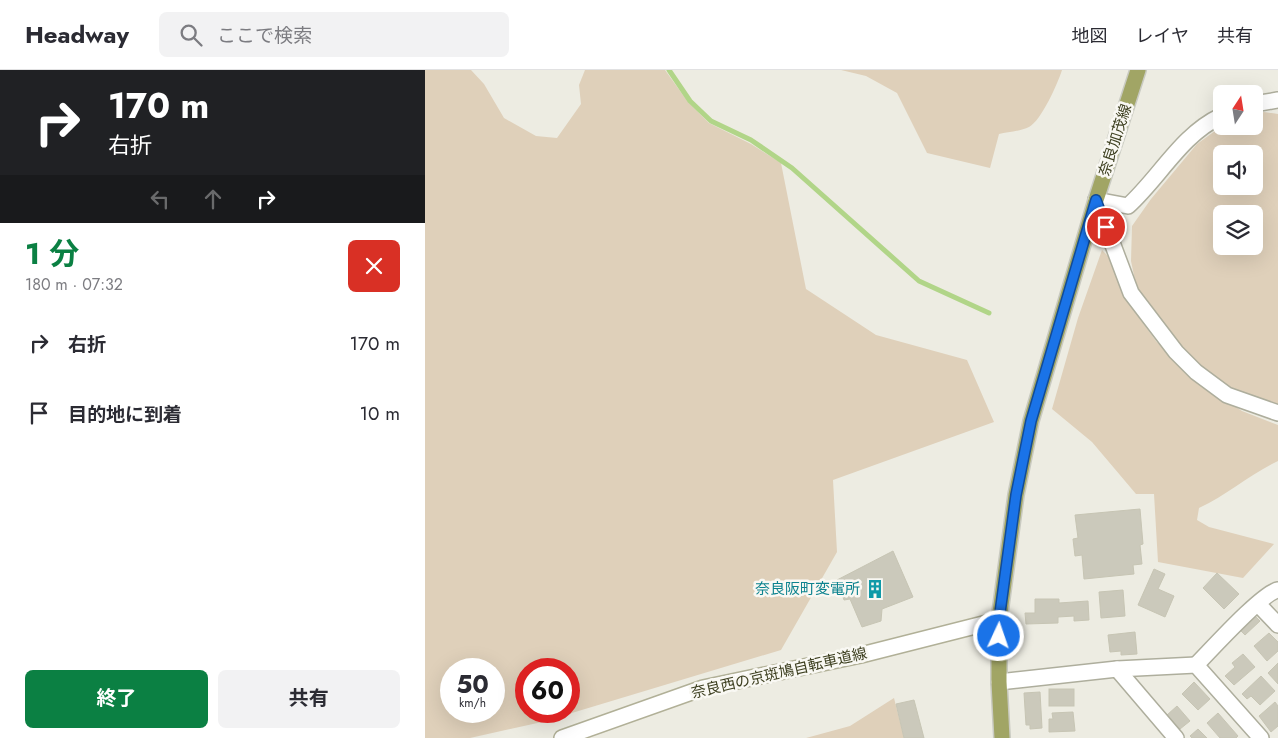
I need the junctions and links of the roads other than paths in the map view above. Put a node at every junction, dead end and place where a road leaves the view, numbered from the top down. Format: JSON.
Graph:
{"nodes":[{"id":1,"x":1138,"y":70,"type":"edge"},
{"id":2,"x":1278,"y":100,"type":"edge"},
{"id":3,"x":1263,"y":102,"type":"edge"},
{"id":4,"x":1213,"y":120,"type":"edge"},
{"id":5,"x":1096,"y":200,"type":"junction"},
{"id":6,"x":1278,"y":413,"type":"edge"},
{"id":7,"x":1278,"y":590,"type":"edge"},
{"id":8,"x":1258,"y":604,"type":"junction"},
{"id":9,"x":999,"y":620,"type":"junction"},
{"id":10,"x":1278,"y":625,"type":"edge"},
{"id":11,"x":1196,"y":666,"type":"junction"},
{"id":12,"x":1117,"y":669,"type":"junction"},
{"id":13,"x":999,"y":682,"type":"junction"},
{"id":14,"x":562,"y":738,"type":"edge"},
{"id":15,"x":1002,"y":738,"type":"edge"},
{"id":16,"x":1176,"y":738,"type":"edge"},
{"id":17,"x":1261,"y":738,"type":"edge"}],
"edges":[{"from":1,"to":5,"type":"main road","name":"奈良加茂線"},
{"from":2,"to":3,"type":"street"},
{"from":4,"to":5,"type":"street"},
{"from":5,"to":6,"type":"street"},
{"from":5,"to":9,"type":"main road","name":"奈良加茂線"},
{"from":7,"to":8,"type":"street"},
{"from":8,"to":10,"type":"street"},
{"from":8,"to":11,"type":"street"},
{"from":9,"to":13,"type":"main road","name":"奈良加茂線"},
{"from":9,"to":14,"type":"street","name":"奈良西の京斑鳩自転車道線"},
{"from":11,"to":12,"type":"street"},
{"from":11,"to":17,"type":"street"},
{"from":12,"to":13,"type":"street"},
{"from":12,"to":16,"type":"street"},
{"from":13,"to":15,"type":"main road","name":"奈良加茂線"}]}
